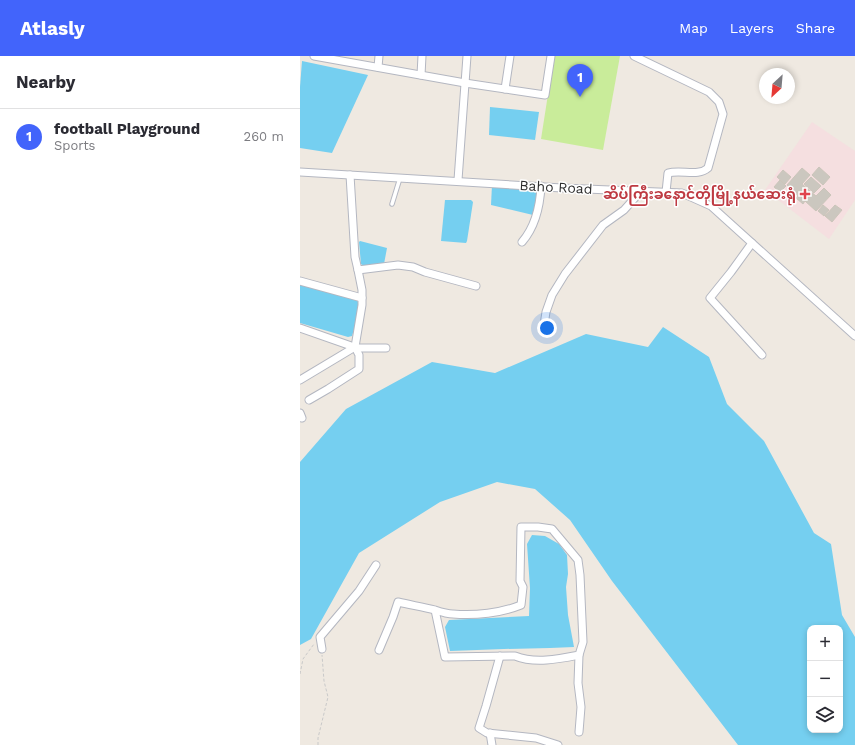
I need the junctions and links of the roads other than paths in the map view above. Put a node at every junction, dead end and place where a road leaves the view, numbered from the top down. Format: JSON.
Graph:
{"nodes":[{"id":1,"x":314,"y":56,"type":"edge"},
{"id":2,"x":379,"y":56,"type":"edge"},
{"id":3,"x":422,"y":56,"type":"edge"},
{"id":4,"x":466,"y":56,"type":"edge"},
{"id":5,"x":510,"y":56,"type":"edge"},
{"id":6,"x":551,"y":56,"type":"edge"},
{"id":7,"x":634,"y":56,"type":"edge"},
{"id":8,"x":339,"y":58,"type":"edge"},
{"id":9,"x":378,"y":67,"type":"junction"},
{"id":10,"x":421,"y":75,"type":"junction"},
{"id":11,"x":465,"y":83,"type":"junction"},
{"id":12,"x":505,"y":89,"type":"junction"},
{"id":13,"x":300,"y":172,"type":"edge"},
{"id":14,"x":350,"y":175,"type":"junction"},
{"id":15,"x":400,"y":177,"type":"junction"},
{"id":16,"x":458,"y":180,"type":"junction"},
{"id":17,"x":541,"y":186,"type":"junction"},
{"id":18,"x":641,"y":191,"type":"junction"},
{"id":19,"x":666,"y":192,"type":"junction"},
{"id":20,"x":392,"y":204,"type":"dead end"},
{"id":21,"x":522,"y":242,"type":"dead end"},
{"id":22,"x":752,"y":243,"type":"junction"},
{"id":23,"x":358,"y":270,"type":"junction"},
{"id":24,"x":300,"y":281,"type":"edge"},
{"id":25,"x":476,"y":286,"type":"dead end"},
{"id":26,"x":362,"y":298,"type":"junction"},
{"id":27,"x":544,"y":325,"type":"dead end"},
{"id":28,"x":300,"y":328,"type":"edge"},
{"id":29,"x":855,"y":336,"type":"edge"},
{"id":30,"x":355,"y":347,"type":"junction"},
{"id":31,"x":386,"y":348,"type":"dead end"},
{"id":32,"x":762,"y":355,"type":"dead end"},
{"id":33,"x":300,"y":380,"type":"edge"},
{"id":34,"x":309,"y":400,"type":"dead end"},
{"id":35,"x":376,"y":564,"type":"dead end"},
{"id":36,"x":435,"y":610,"type":"junction"},
{"id":37,"x":322,"y":649,"type":"road end"},
{"id":38,"x":379,"y":650,"type":"dead end"},
{"id":39,"x":579,"y":655,"type":"junction"},
{"id":40,"x":500,"y":656,"type":"junction"},
{"id":41,"x":579,"y":732,"type":"dead end"},
{"id":42,"x":490,"y":734,"type":"junction"},
{"id":43,"x":492,"y":745,"type":"edge"},
{"id":44,"x":558,"y":745,"type":"edge"}],
"edges":[{"from":1,"to":8,"type":"street"},
{"from":2,"to":9,"type":"street"},
{"from":3,"to":10,"type":"street"},
{"from":4,"to":11,"type":"street"},
{"from":5,"to":12,"type":"street"},
{"from":6,"to":12,"type":"street"},
{"from":7,"to":19,"type":"street"},
{"from":8,"to":9,"type":"street"},
{"from":9,"to":10,"type":"street"},
{"from":10,"to":11,"type":"street"},
{"from":11,"to":12,"type":"street"},
{"from":11,"to":16,"type":"street"},
{"from":13,"to":14,"type":"street","name":"Baho Road"},
{"from":14,"to":15,"type":"street","name":"Baho Road"},
{"from":14,"to":23,"type":"street"},
{"from":15,"to":16,"type":"street","name":"Baho Road"},
{"from":15,"to":20,"type":"lane"},
{"from":16,"to":17,"type":"street","name":"Baho Road"},
{"from":17,"to":18,"type":"street","name":"Baho Road"},
{"from":17,"to":21,"type":"street"},
{"from":18,"to":19,"type":"street","name":"Baho Road"},
{"from":18,"to":27,"type":"street"},
{"from":19,"to":22,"type":"street","name":"Baho Road"},
{"from":22,"to":29,"type":"street","name":"Baho Road"},
{"from":22,"to":32,"type":"street"},
{"from":23,"to":25,"type":"street"},
{"from":23,"to":26,"type":"street"},
{"from":24,"to":26,"type":"street"},
{"from":26,"to":30,"type":"street"},
{"from":28,"to":30,"type":"street"},
{"from":30,"to":31,"type":"street"},
{"from":30,"to":33,"type":"street"},
{"from":30,"to":34,"type":"street"},
{"from":35,"to":37,"type":"street"},
{"from":36,"to":38,"type":"street"},
{"from":36,"to":39,"type":"street"},
{"from":36,"to":40,"type":"street"},
{"from":39,"to":40,"type":"street"},
{"from":39,"to":41,"type":"street"},
{"from":40,"to":42,"type":"street"},
{"from":42,"to":43,"type":"street"},
{"from":42,"to":44,"type":"street"}]}
